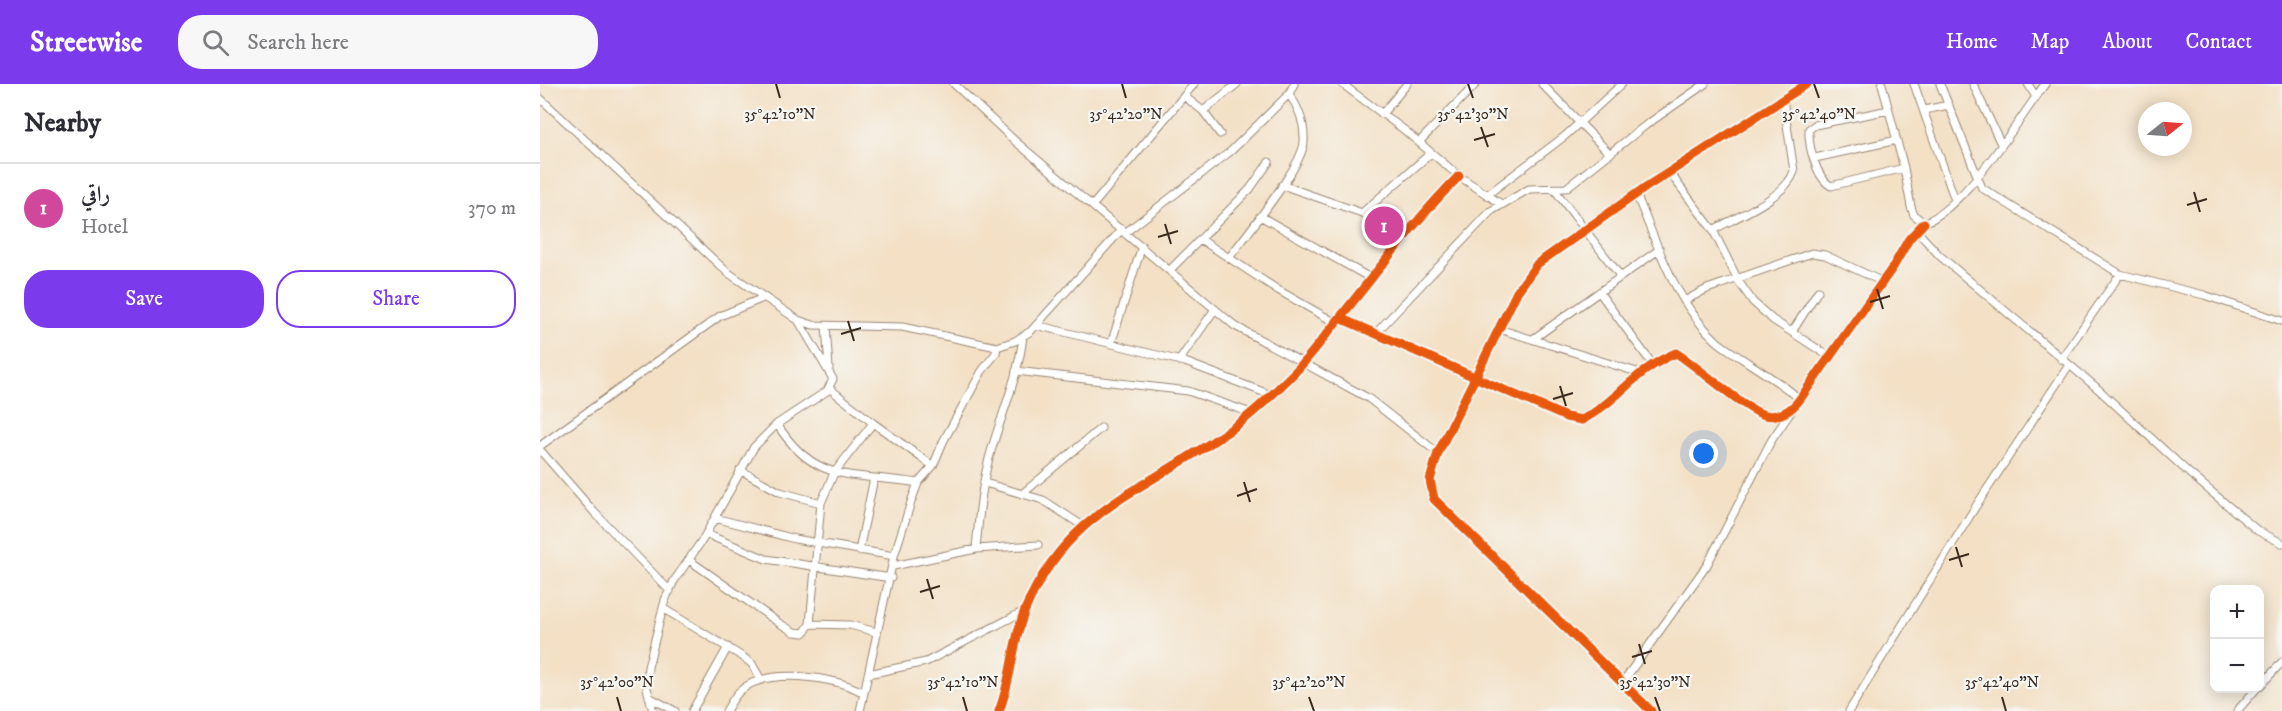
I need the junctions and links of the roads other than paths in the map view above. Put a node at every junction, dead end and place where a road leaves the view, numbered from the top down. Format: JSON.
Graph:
{"nodes":[{"id":1,"x":954,"y":84,"type":"edge"},
{"id":2,"x":1194,"y":84,"type":"edge"},
{"id":3,"x":1237,"y":84,"type":"edge"},
{"id":4,"x":1294,"y":84,"type":"edge"},
{"id":5,"x":1342,"y":84,"type":"edge"},
{"id":6,"x":1407,"y":84,"type":"edge"},
{"id":7,"x":1476,"y":84,"type":"edge"},
{"id":8,"x":1622,"y":84,"type":"edge"},
{"id":9,"x":1705,"y":84,"type":"edge"},
{"id":10,"x":1807,"y":84,"type":"edge"},
{"id":11,"x":1882,"y":84,"type":"edge"},
{"id":12,"x":1914,"y":84,"type":"edge"},
{"id":13,"x":1940,"y":84,"type":"edge"},
{"id":14,"x":1973,"y":84,"type":"edge"},
{"id":15,"x":2028,"y":84,"type":"edge"},
{"id":16,"x":2045,"y":84,"type":"edge"},
{"id":17,"x":1546,"y":85,"type":"edge"},
{"id":18,"x":1289,"y":94,"type":"junction"},
{"id":19,"x":1184,"y":96,"type":"junction"},
{"id":20,"x":2036,"y":97,"type":"junction"},
{"id":21,"x":540,"y":98,"type":"edge"},
{"id":22,"x":1783,"y":99,"type":"junction"},
{"id":23,"x":1949,"y":105,"type":"junction"},
{"id":24,"x":1889,"y":110,"type":"junction"},
{"id":25,"x":1924,"y":110,"type":"junction"},
{"id":26,"x":1203,"y":111,"type":"junction"},
{"id":27,"x":1382,"y":114,"type":"junction"},
{"id":28,"x":1580,"y":123,"type":"junction"},
{"id":29,"x":1220,"y":134,"type":"dead end"},
{"id":30,"x":1897,"y":140,"type":"junction"},
{"id":31,"x":1419,"y":142,"type":"junction"},
{"id":32,"x":2001,"y":144,"type":"junction"},
{"id":33,"x":1431,"y":153,"type":"junction"},
{"id":34,"x":1610,"y":154,"type":"junction"},
{"id":35,"x":1815,"y":158,"type":"junction"},
{"id":36,"x":1269,"y":162,"type":"dead end"},
{"id":37,"x":1904,"y":168,"type":"junction"},
{"id":38,"x":1669,"y":172,"type":"junction"},
{"id":39,"x":1977,"y":175,"type":"junction"},
{"id":40,"x":1459,"y":176,"type":"junction"},
{"id":41,"x":1282,"y":185,"type":"junction"},
{"id":42,"x":1554,"y":189,"type":"junction"},
{"id":43,"x":1636,"y":194,"type":"junction"},
{"id":44,"x":1487,"y":195,"type":"junction"},
{"id":45,"x":1955,"y":200,"type":"junction"},
{"id":46,"x":1501,"y":204,"type":"junction"},
{"id":47,"x":1093,"y":205,"type":"junction"},
{"id":48,"x":1362,"y":213,"type":"junction"},
{"id":49,"x":1260,"y":216,"type":"junction"},
{"id":50,"x":1924,"y":223,"type":"junction"},
{"id":51,"x":1124,"y":230,"type":"junction"},
{"id":52,"x":1585,"y":230,"type":"junction"},
{"id":53,"x":1916,"y":230,"type":"junction"},
{"id":54,"x":1713,"y":231,"type":"junction"},
{"id":55,"x":1404,"y":239,"type":"junction"},
{"id":56,"x":1200,"y":240,"type":"junction"},
{"id":57,"x":1142,"y":246,"type":"junction"},
{"id":58,"x":1660,"y":249,"type":"junction"},
{"id":59,"x":1229,"y":258,"type":"junction"},
{"id":60,"x":1170,"y":270,"type":"junction"},
{"id":61,"x":2120,"y":274,"type":"junction"},
{"id":62,"x":1621,"y":277,"type":"junction"},
{"id":63,"x":1372,"y":279,"type":"junction"},
{"id":64,"x":1737,"y":279,"type":"junction"},
{"id":65,"x":1883,"y":282,"type":"junction"},
{"id":66,"x":1818,"y":291,"type":"dead end"},
{"id":67,"x":1599,"y":292,"type":"junction"},
{"id":68,"x":763,"y":298,"type":"junction"},
{"id":69,"x":1684,"y":301,"type":"junction"},
{"id":70,"x":1215,"y":309,"type":"junction"},
{"id":71,"x":798,"y":320,"type":"junction"},
{"id":72,"x":1338,"y":320,"type":"junction"},
{"id":73,"x":2282,"y":321,"type":"edge"},
{"id":74,"x":1036,"y":325,"type":"junction"},
{"id":75,"x":826,"y":326,"type":"junction"},
{"id":76,"x":1499,"y":329,"type":"junction"},
{"id":77,"x":1792,"y":332,"type":"junction"},
{"id":78,"x":1376,"y":333,"type":"junction"},
{"id":79,"x":1023,"y":336,"type":"junction"},
{"id":80,"x":1533,"y":339,"type":"junction"},
{"id":81,"x":1111,"y":344,"type":"junction"},
{"id":82,"x":997,"y":346,"type":"junction"},
{"id":83,"x":1830,"y":357,"type":"junction"},
{"id":84,"x":2061,"y":359,"type":"junction"},
{"id":85,"x":1179,"y":361,"type":"junction"},
{"id":86,"x":1304,"y":363,"type":"junction"},
{"id":87,"x":1653,"y":365,"type":"junction"},
{"id":88,"x":2069,"y":365,"type":"junction"},
{"id":89,"x":829,"y":369,"type":"junction"},
{"id":90,"x":1016,"y":371,"type":"junction"},
{"id":91,"x":1641,"y":373,"type":"junction"},
{"id":92,"x":1475,"y":377,"type":"junction"},
{"id":93,"x":830,"y":388,"type":"junction"},
{"id":94,"x":1271,"y":395,"type":"junction"},
{"id":95,"x":1800,"y":399,"type":"junction"},
{"id":96,"x":1251,"y":413,"type":"junction"},
{"id":97,"x":873,"y":423,"type":"junction"},
{"id":98,"x":777,"y":424,"type":"junction"},
{"id":99,"x":1101,"y":428,"type":"dead end"},
{"id":100,"x":540,"y":448,"type":"edge"},
{"id":101,"x":1438,"y":453,"type":"junction"},
{"id":102,"x":933,"y":466,"type":"junction"},
{"id":103,"x":740,"y":470,"type":"junction"},
{"id":104,"x":834,"y":473,"type":"junction"},
{"id":105,"x":874,"y":478,"type":"junction"},
{"id":106,"x":918,"y":483,"type":"junction"},
{"id":107,"x":985,"y":483,"type":"junction"},
{"id":108,"x":1022,"y":494,"type":"junction"},
{"id":109,"x":821,"y":503,"type":"junction"},
{"id":110,"x":715,"y":518,"type":"junction"},
{"id":111,"x":1083,"y":526,"type":"junction"},
{"id":112,"x":706,"y":534,"type":"junction"},
{"id":113,"x":817,"y":543,"type":"junction"},
{"id":114,"x":2282,"y":543,"type":"edge"},
{"id":115,"x":1038,"y":545,"type":"dead end"},
{"id":116,"x":976,"y":549,"type":"junction"},
{"id":117,"x":859,"y":551,"type":"junction"},
{"id":118,"x":894,"y":556,"type":"junction"},
{"id":119,"x":689,"y":560,"type":"junction"},
{"id":120,"x":893,"y":566,"type":"junction"},
{"id":121,"x":815,"y":568,"type":"junction"},
{"id":122,"x":891,"y":578,"type":"junction"},
{"id":123,"x":670,"y":591,"type":"junction"},
{"id":124,"x":664,"y":609,"type":"junction"},
{"id":125,"x":1026,"y":610,"type":"junction"},
{"id":126,"x":810,"y":624,"type":"junction"},
{"id":127,"x":876,"y":632,"type":"junction"},
{"id":128,"x":728,"y":647,"type":"junction"},
{"id":129,"x":2282,"y":662,"type":"edge"},
{"id":130,"x":868,"y":674,"type":"junction"},
{"id":131,"x":761,"y":680,"type":"junction"},
{"id":132,"x":2264,"y":681,"type":"edge"},
{"id":133,"x":1622,"y":683,"type":"junction"},
{"id":134,"x":862,"y":692,"type":"junction"},
{"id":135,"x":2253,"y":693,"type":"edge"},
{"id":136,"x":650,"y":697,"type":"junction"},
{"id":137,"x":653,"y":711,"type":"edge"},
{"id":138,"x":675,"y":711,"type":"edge"},
{"id":139,"x":692,"y":711,"type":"edge"},
{"id":140,"x":726,"y":711,"type":"edge"},
{"id":141,"x":860,"y":711,"type":"edge"},
{"id":142,"x":999,"y":711,"type":"edge"},
{"id":143,"x":1651,"y":711,"type":"edge"},
{"id":144,"x":1849,"y":711,"type":"edge"},
{"id":145,"x":2237,"y":711,"type":"edge"}],
"edges":[{"from":1,"to":47,"type":"street"},
{"from":2,"to":19,"type":"street"},
{"from":3,"to":26,"type":"street"},
{"from":4,"to":18,"type":"street"},
{"from":5,"to":27,"type":"street"},
{"from":6,"to":27,"type":"street"},
{"from":7,"to":31,"type":"street"},
{"from":8,"to":28,"type":"street"},
{"from":9,"to":34,"type":"street"},
{"from":10,"to":22,"type":"street"},
{"from":11,"to":24,"type":"street"},
{"from":12,"to":25,"type":"street"},
{"from":13,"to":23,"type":"street"},
{"from":14,"to":32,"type":"street"},
{"from":15,"to":20,"type":"street"},
{"from":16,"to":20,"type":"street"},
{"from":17,"to":28,"type":"street"},
{"from":18,"to":41,"type":"street"},
{"from":18,"to":51,"type":"street"},
{"from":19,"to":26,"type":"street"},
{"from":19,"to":47,"type":"street"},
{"from":20,"to":32,"type":"street"},
{"from":21,"to":68,"type":"street"},
{"from":22,"to":38,"type":"street"},
{"from":22,"to":54,"type":"street"},
{"from":23,"to":25,"type":"street"},
{"from":23,"to":39,"type":"street"},
{"from":24,"to":30,"type":"street"},
{"from":24,"to":35,"type":"street"},
{"from":25,"to":45,"type":"street"},
{"from":26,"to":29,"type":"street"},
{"from":27,"to":31,"type":"street"},
{"from":28,"to":34,"type":"street"},
{"from":28,"to":44,"type":"street"},
{"from":30,"to":35,"type":"street"},
{"from":30,"to":37,"type":"street"},
{"from":31,"to":33,"type":"street"},
{"from":32,"to":39,"type":"street"},
{"from":33,"to":40,"type":"street"},
{"from":33,"to":48,"type":"street"},
{"from":34,"to":42,"type":"street"},
{"from":35,"to":37,"type":"street"},
{"from":36,"to":56,"type":"street"},
{"from":37,"to":50,"type":"street"},
{"from":38,"to":43,"type":"street"},
{"from":38,"to":54,"type":"street"},
{"from":39,"to":45,"type":"street"},
{"from":39,"to":61,"type":"street"},
{"from":40,"to":44,"type":"street"},
{"from":40,"to":55,"type":"street"},
{"from":41,"to":48,"type":"street"},
{"from":41,"to":49,"type":"street"},
{"from":42,"to":46,"type":"street"},
{"from":42,"to":52,"type":"street"},
{"from":43,"to":52,"type":"street"},
{"from":43,"to":58,"type":"street"},
{"from":44,"to":46,"type":"street"},
{"from":45,"to":50,"type":"street"},
{"from":46,"to":78,"type":"street"},
{"from":47,"to":51,"type":"street"},
{"from":48,"to":55,"type":"street"},
{"from":49,"to":59,"type":"street"},
{"from":49,"to":63,"type":"street"},
{"from":50,"to":53,"type":"street"},
{"from":51,"to":57,"type":"street"},
{"from":51,"to":74,"type":"street"},
{"from":52,"to":62,"type":"street"},
{"from":52,"to":76,"type":"street"},
{"from":53,"to":65,"type":"street"},
{"from":53,"to":84,"type":"street"},
{"from":54,"to":64,"type":"street"},
{"from":55,"to":63,"type":"street"},
{"from":56,"to":59,"type":"street"},
{"from":56,"to":60,"type":"street"},
{"from":57,"to":60,"type":"street"},
{"from":57,"to":81,"type":"street"},
{"from":58,"to":62,"type":"street"},
{"from":58,"to":69,"type":"street"},
{"from":59,"to":72,"type":"street"},
{"from":60,"to":70,"type":"street"},
{"from":61,"to":73,"type":"street"},
{"from":61,"to":84,"type":"street"},
{"from":62,"to":67,"type":"street"},
{"from":63,"to":72,"type":"street"},
{"from":64,"to":65,"type":"street"},
{"from":64,"to":69,"type":"street"},
{"from":64,"to":77,"type":"street"},
{"from":65,"to":83,"type":"street"},
{"from":66,"to":77,"type":"street"},
{"from":67,"to":80,"type":"street"},
{"from":67,"to":87,"type":"street"},
{"from":68,"to":71,"type":"street"},
{"from":68,"to":100,"type":"street"},
{"from":69,"to":95,"type":"street"},
{"from":70,"to":85,"type":"street"},
{"from":70,"to":86,"type":"street"},
{"from":71,"to":75,"type":"street"},
{"from":71,"to":89,"type":"street"},
{"from":72,"to":78,"type":"street"},
{"from":72,"to":86,"type":"street"},
{"from":74,"to":79,"type":"street"},
{"from":74,"to":81,"type":"street"},
{"from":75,"to":82,"type":"street"},
{"from":75,"to":89,"type":"street"},
{"from":76,"to":80,"type":"street"},
{"from":76,"to":92,"type":"street"},
{"from":77,"to":83,"type":"street"},
{"from":78,"to":92,"type":"street"},
{"from":79,"to":82,"type":"street"},
{"from":79,"to":90,"type":"street"},
{"from":80,"to":91,"type":"street"},
{"from":81,"to":85,"type":"street"},
{"from":82,"to":102,"type":"street"},
{"from":83,"to":95,"type":"street"},
{"from":84,"to":88,"type":"street"},
{"from":85,"to":94,"type":"street"},
{"from":86,"to":94,"type":"street"},
{"from":86,"to":101,"type":"street"},
{"from":87,"to":91,"type":"street"},
{"from":87,"to":95,"type":"street"},
{"from":88,"to":114,"type":"street"},
{"from":88,"to":144,"type":"street"},
{"from":89,"to":93,"type":"street"},
{"from":90,"to":96,"type":"street"},
{"from":90,"to":107,"type":"street"},
{"from":91,"to":92,"type":"street"},
{"from":92,"to":101,"type":"street"},
{"from":93,"to":97,"type":"street"},
{"from":93,"to":98,"type":"street"},
{"from":94,"to":96,"type":"street"},
{"from":95,"to":133,"type":"street"},
{"from":96,"to":111,"type":"street"},
{"from":97,"to":102,"type":"street"},
{"from":97,"to":104,"type":"street"},
{"from":98,"to":103,"type":"street"},
{"from":98,"to":104,"type":"street"},
{"from":99,"to":108,"type":"street"},
{"from":100,"to":123,"type":"street"},
{"from":101,"to":133,"type":"street"},
{"from":102,"to":106,"type":"street"},
{"from":103,"to":109,"type":"street"},
{"from":103,"to":110,"type":"street"},
{"from":104,"to":105,"type":"street"},
{"from":104,"to":109,"type":"street"},
{"from":105,"to":106,"type":"street"},
{"from":105,"to":117,"type":"street"},
{"from":106,"to":118,"type":"street"},
{"from":107,"to":108,"type":"street"},
{"from":107,"to":116,"type":"street"},
{"from":108,"to":111,"type":"street"},
{"from":109,"to":113,"type":"street"},
{"from":110,"to":112,"type":"street"},
{"from":110,"to":113,"type":"street"},
{"from":111,"to":125,"type":"street"},
{"from":112,"to":119,"type":"street"},
{"from":112,"to":121,"type":"street"},
{"from":113,"to":117,"type":"street"},
{"from":113,"to":121,"type":"street"},
{"from":115,"to":116,"type":"street"},
{"from":116,"to":120,"type":"street"},
{"from":117,"to":118,"type":"street"},
{"from":118,"to":120,"type":"street"},
{"from":119,"to":123,"type":"street"},
{"from":119,"to":126,"type":"street"},
{"from":120,"to":122,"type":"street"},
{"from":121,"to":122,"type":"street"},
{"from":121,"to":126,"type":"street"},
{"from":122,"to":127,"type":"street"},
{"from":123,"to":124,"type":"street"},
{"from":124,"to":128,"type":"street"},
{"from":124,"to":136,"type":"street"},
{"from":125,"to":130,"type":"street"},
{"from":125,"to":142,"type":"street"},
{"from":126,"to":127,"type":"street"},
{"from":127,"to":130,"type":"street"},
{"from":128,"to":131,"type":"street"},
{"from":128,"to":139,"type":"street"},
{"from":129,"to":132,"type":"street"},
{"from":130,"to":134,"type":"street"},
{"from":131,"to":134,"type":"street"},
{"from":131,"to":140,"type":"street"},
{"from":133,"to":143,"type":"street"},
{"from":134,"to":141,"type":"street"},
{"from":135,"to":145,"type":"street"},
{"from":136,"to":137,"type":"street"},
{"from":136,"to":138,"type":"street"}]}
